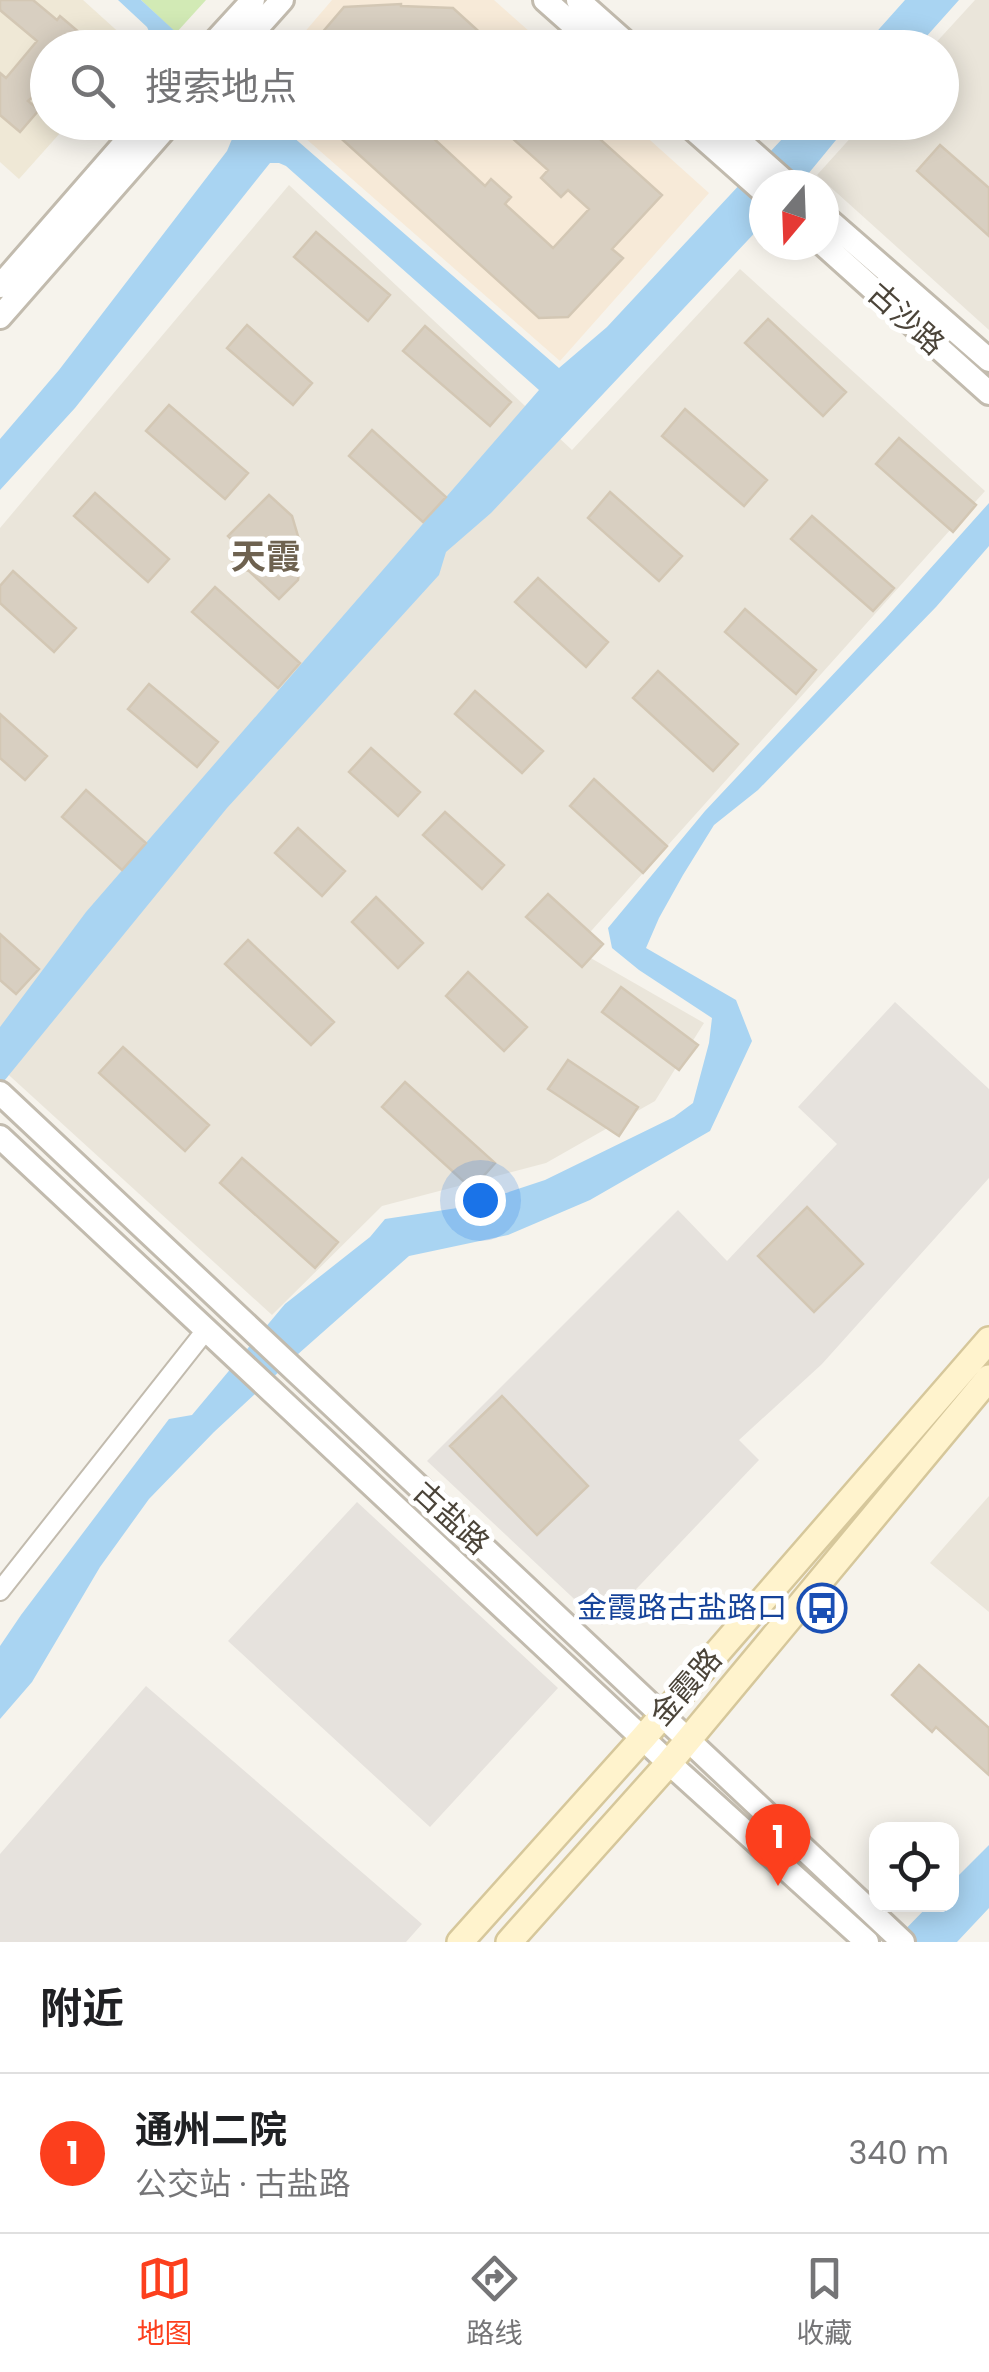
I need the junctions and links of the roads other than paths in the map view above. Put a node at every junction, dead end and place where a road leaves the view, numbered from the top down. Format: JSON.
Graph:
{"nodes":[{"id":1,"x":253,"y":0,"type":"edge"},
{"id":2,"x":282,"y":0,"type":"edge"},
{"id":3,"x":545,"y":0,"type":"edge"},
{"id":4,"x":578,"y":0,"type":"edge"},
{"id":5,"x":226,"y":30,"type":"edge"},
{"id":6,"x":255,"y":30,"type":"edge"},
{"id":7,"x":579,"y":30,"type":"edge"},
{"id":8,"x":612,"y":30,"type":"edge"},
{"id":9,"x":126,"y":140,"type":"edge"},
{"id":10,"x":155,"y":140,"type":"edge"},
{"id":11,"x":714,"y":140,"type":"edge"},
{"id":12,"x":729,"y":140,"type":"edge"},
{"id":13,"x":739,"y":156,"type":"junction"},
{"id":14,"x":749,"y":170,"type":"edge"},
{"id":15,"x":763,"y":170,"type":"edge"},
{"id":16,"x":839,"y":229,"type":"edge"},
{"id":17,"x":839,"y":258,"type":"edge"},
{"id":18,"x":0,"y":286,"type":"edge"},
{"id":19,"x":0,"y":317,"type":"edge"},
{"id":20,"x":989,"y":360,"type":"edge"},
{"id":21,"x":989,"y":392,"type":"edge"},
{"id":22,"x":4,"y":1097,"type":"edge"},
{"id":23,"x":0,"y":1137,"type":"edge"},
{"id":24,"x":206,"y":1330,"type":"junction"},
{"id":25,"x":989,"y":1340,"type":"edge"},
{"id":26,"x":989,"y":1378,"type":"edge"},
{"id":27,"x":0,"y":1591,"type":"edge"},
{"id":28,"x":661,"y":1716,"type":"junction"},
{"id":29,"x":643,"y":1738,"type":"junction"},
{"id":30,"x":688,"y":1740,"type":"junction"},
{"id":31,"x":669,"y":1763,"type":"junction"},
{"id":32,"x":898,"y":1936,"type":"edge"},
{"id":33,"x":460,"y":1942,"type":"edge"},
{"id":34,"x":509,"y":1942,"type":"edge"},
{"id":35,"x":868,"y":1942,"type":"edge"}],
"edges":[{"from":1,"to":5,"type":"street"},
{"from":2,"to":6,"type":"street"},
{"from":3,"to":7,"type":"street"},
{"from":4,"to":8,"type":"street"},
{"from":9,"to":18,"type":"street"},
{"from":10,"to":19,"type":"street"},
{"from":11,"to":13,"type":"street"},
{"from":12,"to":13,"type":"street"},
{"from":13,"to":14,"type":"street"},
{"from":13,"to":15,"type":"street"},
{"from":16,"to":20,"type":"street","name":"古沙路"},
{"from":17,"to":21,"type":"street","name":"古沙路"},
{"from":22,"to":28,"type":"street","name":"古盐路"},
{"from":23,"to":24,"type":"street","name":"古盐路"},
{"from":24,"to":27,"type":"street"},
{"from":24,"to":29,"type":"street","name":"古盐路"},
{"from":25,"to":28,"type":"main road","name":"金霞路"},
{"from":26,"to":30,"type":"main road","name":"金霞路"},
{"from":28,"to":29,"type":"main road","name":"金霞路"},
{"from":28,"to":30,"type":"street","name":"古盐路"},
{"from":29,"to":31,"type":"street","name":"古盐路"},
{"from":29,"to":33,"type":"main road","name":"金霞路"},
{"from":30,"to":31,"type":"main road","name":"金霞路"},
{"from":30,"to":32,"type":"street","name":"古盐路"},
{"from":31,"to":34,"type":"main road","name":"金霞路"},
{"from":31,"to":35,"type":"street","name":"古盐路"}]}
